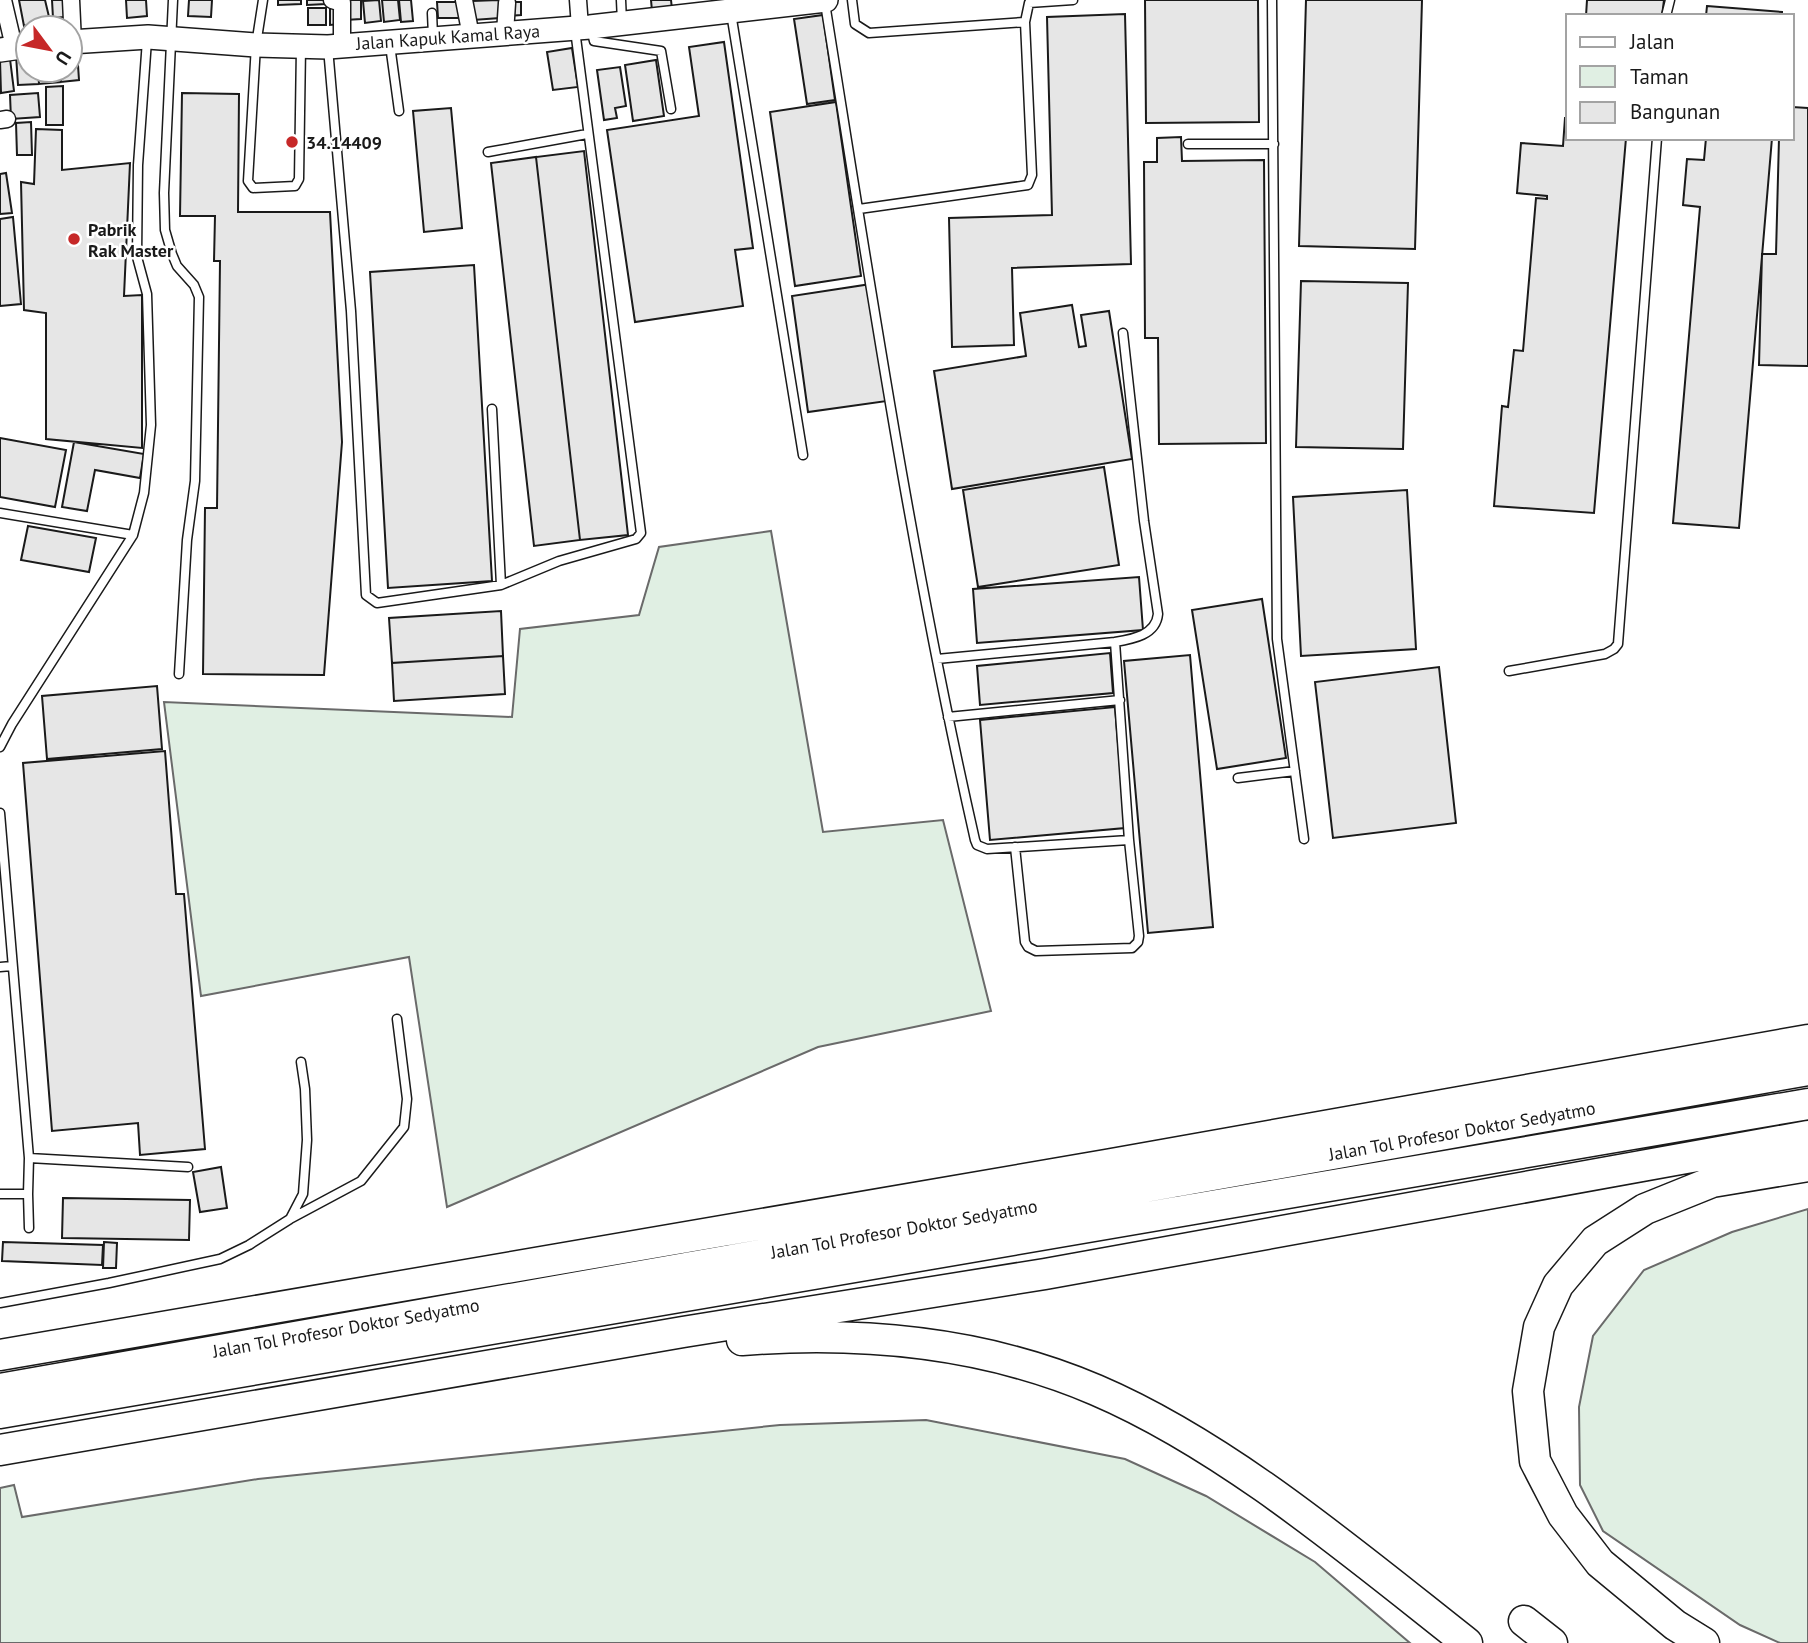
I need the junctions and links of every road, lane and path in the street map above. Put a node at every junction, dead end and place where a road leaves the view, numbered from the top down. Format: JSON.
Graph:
{"nodes":[{"id":1,"x":3,"y":0,"type":"edge"},
{"id":2,"x":173,"y":0,"type":"edge"},
{"id":3,"x":263,"y":0,"type":"edge"},
{"id":4,"x":332,"y":0,"type":"edge"},
{"id":5,"x":464,"y":0,"type":"edge"},
{"id":6,"x":578,"y":0,"type":"edge"},
{"id":7,"x":621,"y":0,"type":"edge"},
{"id":8,"x":818,"y":0,"type":"edge"},
{"id":9,"x":852,"y":0,"type":"edge"},
{"id":10,"x":1073,"y":0,"type":"edge"},
{"id":11,"x":1272,"y":0,"type":"edge"},
{"id":12,"x":507,"y":3,"type":"dead end"},
{"id":13,"x":730,"y":10,"type":"junction"},
{"id":14,"x":432,"y":13,"type":"dead end"},
{"id":15,"x":1025,"y":22,"type":"junction"},
{"id":16,"x":622,"y":23,"type":"junction"},
{"id":17,"x":582,"y":27,"type":"junction"},
{"id":18,"x":259,"y":29,"type":"junction"},
{"id":19,"x":505,"y":33,"type":"junction"},
{"id":20,"x":471,"y":36,"type":"junction"},
{"id":21,"x":148,"y":37,"type":"junction"},
{"id":22,"x":171,"y":38,"type":"junction"},
{"id":23,"x":433,"y":38,"type":"junction"},
{"id":24,"x":84,"y":41,"type":"edge"},
{"id":25,"x":389,"y":42,"type":"junction"},
{"id":26,"x":335,"y":46,"type":"junction"},
{"id":27,"x":302,"y":47,"type":"junction"},
{"id":28,"x":14,"y":48,"type":"edge"},
{"id":29,"x":671,"y":109,"type":"dead end"},
{"id":30,"x":399,"y":111,"type":"dead end"},
{"id":31,"x":587,"y":134,"type":"junction"},
{"id":32,"x":1657,"y":140,"type":"edge"},
{"id":33,"x":1188,"y":144,"type":"dead end"},
{"id":34,"x":1273,"y":144,"type":"junction"},
{"id":35,"x":488,"y":152,"type":"dead end"},
{"id":36,"x":859,"y":209,"type":"junction"},
{"id":37,"x":1123,"y":332,"type":"dead end"},
{"id":38,"x":492,"y":409,"type":"dead end"},
{"id":39,"x":803,"y":455,"type":"dead end"},
{"id":40,"x":0,"y":513,"type":"edge"},
{"id":41,"x":133,"y":535,"type":"junction"},
{"id":42,"x":501,"y":585,"type":"junction"},
{"id":43,"x":1115,"y":642,"type":"junction"},
{"id":44,"x":937,"y":659,"type":"junction"},
{"id":45,"x":1509,"y":671,"type":"dead end"},
{"id":46,"x":179,"y":674,"type":"dead end"},
{"id":47,"x":1120,"y":701,"type":"junction"},
{"id":48,"x":948,"y":717,"type":"junction"},
{"id":49,"x":0,"y":747,"type":"edge"},
{"id":50,"x":1295,"y":771,"type":"junction"},
{"id":51,"x":1238,"y":778,"type":"dead end"},
{"id":52,"x":0,"y":814,"type":"edge"},
{"id":53,"x":1304,"y":839,"type":"dead end"},
{"id":54,"x":1129,"y":840,"type":"junction"},
{"id":55,"x":1015,"y":848,"type":"junction"},
{"id":56,"x":12,"y":966,"type":"junction"},
{"id":57,"x":0,"y":967,"type":"edge"},
{"id":58,"x":397,"y":1019,"type":"dead end"},
{"id":59,"x":1808,"y":1040,"type":"edge"},
{"id":60,"x":301,"y":1062,"type":"dead end"},
{"id":61,"x":1808,"y":1070,"type":"edge"},
{"id":62,"x":1808,"y":1104,"type":"edge"},
{"id":63,"x":1808,"y":1136,"type":"edge"},
{"id":64,"x":29,"y":1158,"type":"junction"},
{"id":65,"x":1808,"y":1166,"type":"edge"},
{"id":66,"x":188,"y":1167,"type":"dead end"},
{"id":67,"x":0,"y":1194,"type":"edge"},
{"id":68,"x":28,"y":1194,"type":"junction"},
{"id":69,"x":290,"y":1219,"type":"junction"},
{"id":70,"x":29,"y":1228,"type":"dead end"},
{"id":71,"x":0,"y":1303,"type":"edge"},
{"id":72,"x":0,"y":1355,"type":"edge"},
{"id":73,"x":0,"y":1389,"type":"edge"},
{"id":74,"x":0,"y":1413,"type":"edge"},
{"id":75,"x":0,"y":1450,"type":"edge"},
{"id":76,"x":1524,"y":1621,"type":"dead end"},
{"id":77,"x":1467,"y":1643,"type":"edge"},
{"id":78,"x":1552,"y":1643,"type":"edge"},
{"id":79,"x":1704,"y":1643,"type":"edge"}],
"edges":[{"from":1,"to":28,"type":"street"},
{"from":2,"to":22,"type":"lane"},
{"from":3,"to":18,"type":"lane"},
{"from":4,"to":26,"type":"street"},
{"from":5,"to":20,"type":"street"},
{"from":6,"to":17,"type":"street"},
{"from":7,"to":16,"type":"lane"},
{"from":8,"to":13,"type":"main road","name":"Jalan Kapuk Kamal Raya"},
{"from":8,"to":36,"type":"lane"},
{"from":9,"to":15,"type":"lane"},
{"from":10,"to":15,"type":"lane"},
{"from":11,"to":34,"type":"lane"},
{"from":12,"to":19,"type":"street"},
{"from":13,"to":16,"type":"main road","name":"Jalan Kapuk Kamal Raya"},
{"from":13,"to":39,"type":"lane"},
{"from":14,"to":23,"type":"lane"},
{"from":15,"to":36,"type":"lane"},
{"from":16,"to":17,"type":"main road","name":"Jalan Kapuk Kamal Raya"},
{"from":17,"to":19,"type":"main road","name":"Jalan Kapuk Kamal Raya"},
{"from":17,"to":29,"type":"lane"},
{"from":17,"to":31,"type":"lane"},
{"from":18,"to":22,"type":"main road","name":"Jalan Kapuk Kamal Raya"},
{"from":18,"to":27,"type":"main road","name":"Jalan Kapuk Kamal Raya"},
{"from":18,"to":27,"type":"lane"},
{"from":19,"to":20,"type":"main road","name":"Jalan Kapuk Kamal Raya"},
{"from":20,"to":23,"type":"main road","name":"Jalan Kapuk Kamal Raya"},
{"from":21,"to":22,"type":"main road","name":"Jalan Kapuk Kamal Raya"},
{"from":21,"to":24,"type":"main road","name":"Jalan Kapuk Kamal Raya"},
{"from":21,"to":41,"type":"lane"},
{"from":22,"to":46,"type":"lane"},
{"from":23,"to":25,"type":"main road","name":"Jalan Kapuk Kamal Raya"},
{"from":25,"to":26,"type":"main road","name":"Jalan Kapuk Kamal Raya"},
{"from":25,"to":30,"type":"lane"},
{"from":26,"to":27,"type":"main road","name":"Jalan Kapuk Kamal Raya"},
{"from":26,"to":42,"type":"lane"},
{"from":31,"to":35,"type":"lane"},
{"from":31,"to":42,"type":"lane"},
{"from":32,"to":45,"type":"lane"},
{"from":33,"to":34,"type":"lane"},
{"from":34,"to":50,"type":"lane"},
{"from":36,"to":44,"type":"lane"},
{"from":37,"to":43,"type":"lane"},
{"from":38,"to":42,"type":"lane"},
{"from":40,"to":41,"type":"lane"},
{"from":41,"to":49,"type":"lane"},
{"from":43,"to":44,"type":"lane"},
{"from":43,"to":47,"type":"lane"},
{"from":44,"to":48,"type":"lane"},
{"from":47,"to":48,"type":"lane"},
{"from":47,"to":54,"type":"lane"},
{"from":48,"to":55,"type":"lane"},
{"from":50,"to":51,"type":"lane"},
{"from":50,"to":53,"type":"lane"},
{"from":52,"to":56,"type":"lane"},
{"from":54,"to":55,"type":"lane"},
{"from":54,"to":55,"type":"lane"},
{"from":56,"to":57,"type":"lane"},
{"from":56,"to":64,"type":"lane"},
{"from":58,"to":69,"type":"lane"},
{"from":59,"to":72,"type":"highway","name":"Jalan Tol Profesor Doktor Sedyatmo"},
{"from":60,"to":69,"type":"lane"},
{"from":61,"to":73,"type":"highway","name":"Jalan Tol Profesor Doktor Sedyatmo"},
{"from":62,"to":74,"type":"highway","name":"Jalan Tol Profesor Doktor Sedyatmo"},
{"from":63,"to":75,"type":"highway"},
{"from":64,"to":66,"type":"lane"},
{"from":64,"to":68,"type":"lane"},
{"from":65,"to":79,"type":"highway"},
{"from":67,"to":68,"type":"lane"},
{"from":68,"to":70,"type":"lane"},
{"from":69,"to":71,"type":"lane"},
{"from":75,"to":77,"type":"highway"},
{"from":76,"to":78,"type":"highway"}]}
